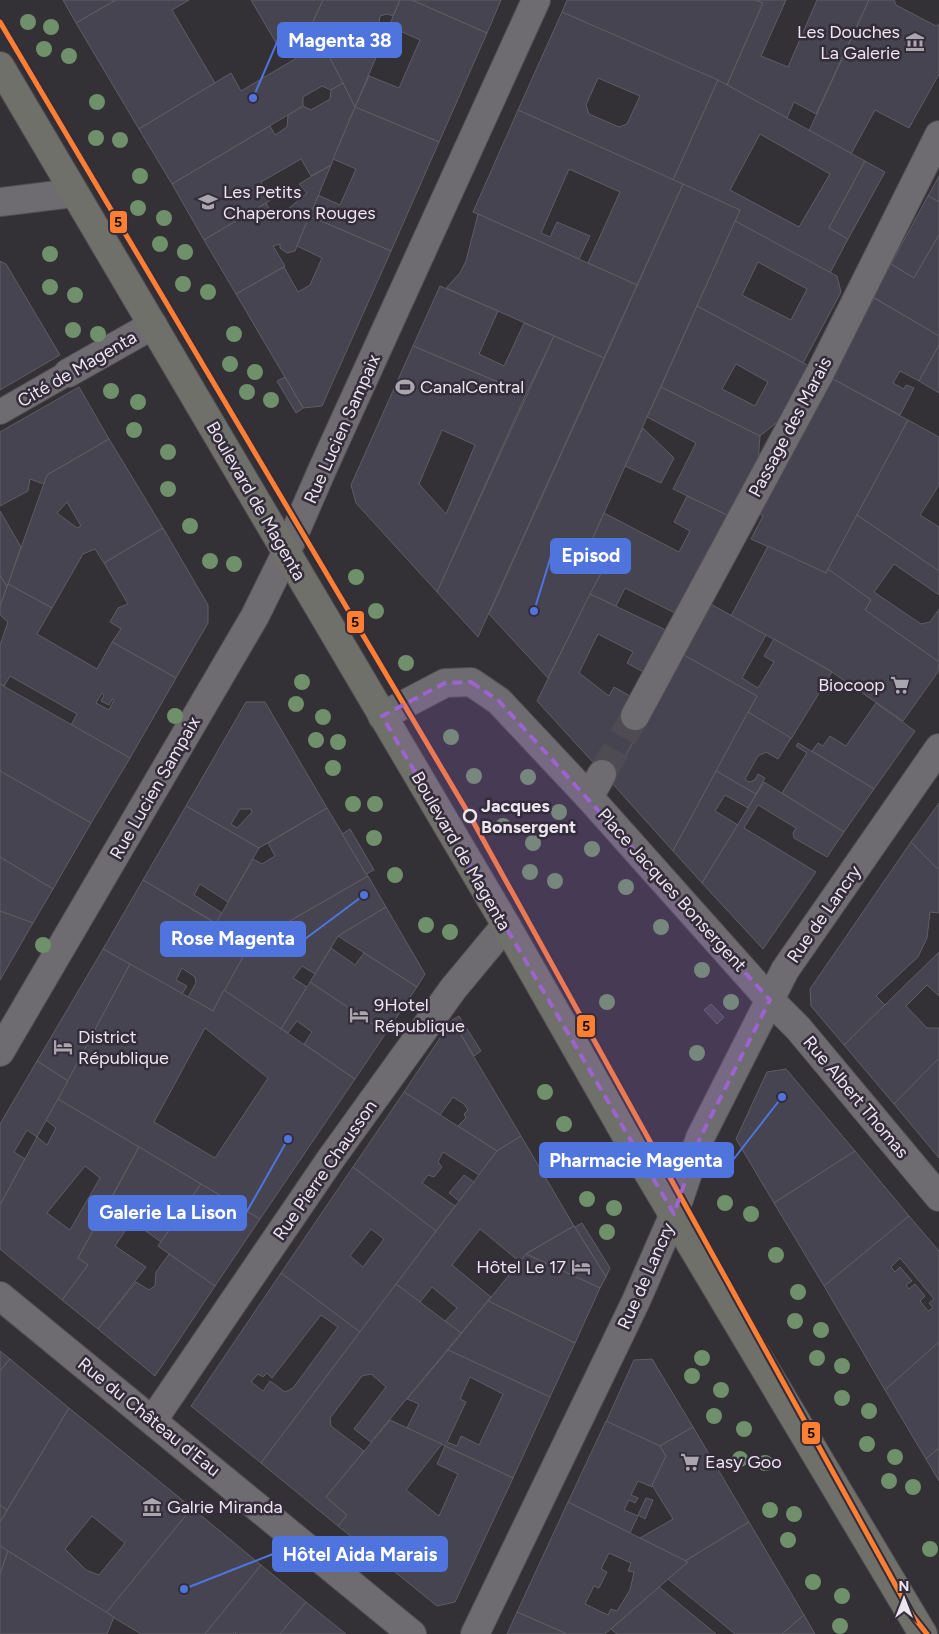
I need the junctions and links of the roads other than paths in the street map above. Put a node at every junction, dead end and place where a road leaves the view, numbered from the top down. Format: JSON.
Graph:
{"nodes":[{"id":1,"x":536,"y":0,"type":"edge"},
{"id":2,"x":0,"y":66,"type":"edge"},
{"id":3,"x":939,"y":135,"type":"edge"},
{"id":4,"x":73,"y":193,"type":"junction"},
{"id":5,"x":0,"y":202,"type":"edge"},
{"id":6,"x":153,"y":325,"type":"junction"},
{"id":7,"x":68,"y":373,"type":"joint"},
{"id":8,"x":0,"y":412,"type":"edge"},
{"id":9,"x":286,"y":553,"type":"junction"},
{"id":10,"x":382,"y":716,"type":"junction"},
{"id":11,"x":635,"y":716,"type":"tunnel mouth"},
{"id":12,"x":939,"y":748,"type":"edge"},
{"id":13,"x":506,"y":926,"type":"junction"},
{"id":14,"x":770,"y":1000,"type":"junction"},
{"id":15,"x":0,"y":1052,"type":"edge"},
{"id":16,"x":939,"y":1197,"type":"edge"},
{"id":17,"x":674,"y":1214,"type":"junction"},
{"id":18,"x":0,"y":1296,"type":"edge"},
{"id":19,"x":153,"y":1420,"type":"junction"},
{"id":20,"x":412,"y":1634,"type":"edge"},
{"id":21,"x":475,"y":1634,"type":"edge"},
{"id":22,"x":923,"y":1634,"type":"edge"}],
"edges":[{"from":1,"to":9,"type":"street","name":"Rue Lucien Sampaix"},
{"from":2,"to":4,"type":"main road","name":"Boulevard de Magenta"},
{"from":3,"to":11,"type":"street","name":"Passage des Marais"},
{"from":4,"to":5,"type":"street"},
{"from":4,"to":6,"type":"main road","name":"Boulevard de Magenta"},
{"from":6,"to":7,"type":"street","name":"Cité de Magenta"},
{"from":6,"to":9,"type":"main road","name":"Boulevard de Magenta"},
{"from":7,"to":8,"type":"lane","name":"Cité de Magenta"},
{"from":9,"to":10,"type":"main road","name":"Boulevard de Magenta"},
{"from":9,"to":15,"type":"street","name":"Rue Lucien Sampaix"},
{"from":10,"to":13,"type":"main road","name":"Boulevard de Magenta"},
{"from":10,"to":14,"type":"street","name":"Place Jacques Bonsergent"},
{"from":12,"to":14,"type":"street","name":"Rue de Lancry"},
{"from":13,"to":17,"type":"main road","name":"Boulevard de Magenta"},
{"from":13,"to":19,"type":"street","name":"Rue Pierre Chausson"},
{"from":14,"to":16,"type":"street","name":"Rue Albert Thomas"},
{"from":14,"to":17,"type":"street","name":"Rue de Lancry"},
{"from":17,"to":21,"type":"street","name":"Rue de Lancry"},
{"from":17,"to":22,"type":"main road","name":"Boulevard de Magenta"},
{"from":18,"to":19,"type":"street","name":"Rue du Château d'Eau"},
{"from":19,"to":20,"type":"street","name":"Rue du Château d'Eau"}]}
